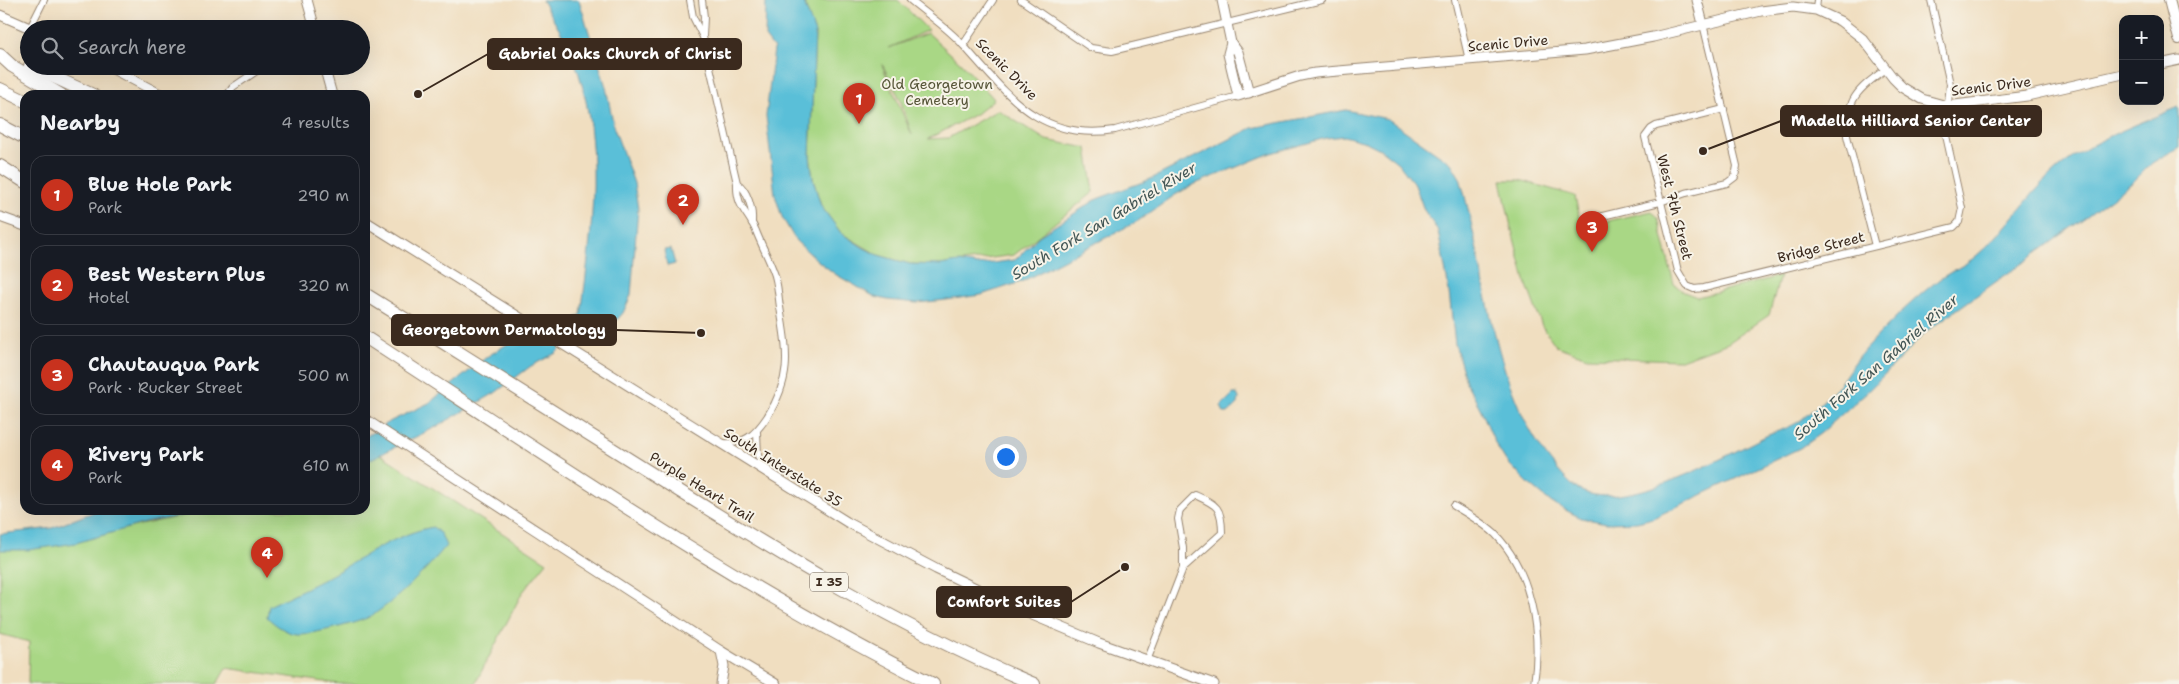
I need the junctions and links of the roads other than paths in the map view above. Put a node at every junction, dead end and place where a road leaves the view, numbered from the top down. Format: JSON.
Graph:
{"nodes":[{"id":1,"x":44,"y":0,"type":"edge"},
{"id":2,"x":307,"y":0,"type":"edge"},
{"id":3,"x":690,"y":0,"type":"edge"},
{"id":4,"x":702,"y":0,"type":"edge"},
{"id":5,"x":910,"y":0,"type":"edge"},
{"id":6,"x":993,"y":0,"type":"edge"},
{"id":7,"x":1021,"y":0,"type":"edge"},
{"id":8,"x":1222,"y":0,"type":"edge"},
{"id":9,"x":1322,"y":0,"type":"edge"},
{"id":10,"x":1455,"y":0,"type":"edge"},
{"id":11,"x":1697,"y":0,"type":"edge"},
{"id":12,"x":1817,"y":0,"type":"edge"},
{"id":13,"x":1930,"y":0,"type":"edge"},
{"id":14,"x":2169,"y":0,"type":"edge"},
{"id":15,"x":1816,"y":10,"type":"junction"},
{"id":16,"x":0,"y":15,"type":"edge"},
{"id":17,"x":35,"y":20,"type":"edge"},
{"id":18,"x":313,"y":20,"type":"edge"},
{"id":19,"x":20,"y":23,"type":"edge"},
{"id":20,"x":1226,"y":23,"type":"junction"},
{"id":21,"x":1703,"y":24,"type":"junction"},
{"id":22,"x":703,"y":37,"type":"junction"},
{"id":23,"x":2179,"y":39,"type":"edge"},
{"id":24,"x":1231,"y":43,"type":"junction"},
{"id":25,"x":963,"y":45,"type":"junction"},
{"id":26,"x":0,"y":54,"type":"edge"},
{"id":27,"x":1469,"y":60,"type":"junction"},
{"id":28,"x":2179,"y":60,"type":"edge"},
{"id":29,"x":20,"y":62,"type":"edge"},
{"id":30,"x":2164,"y":63,"type":"edge"},
{"id":31,"x":1886,"y":69,"type":"junction"},
{"id":32,"x":20,"y":71,"type":"edge"},
{"id":33,"x":27,"y":75,"type":"edge"},
{"id":34,"x":49,"y":75,"type":"edge"},
{"id":35,"x":124,"y":75,"type":"edge"},
{"id":36,"x":250,"y":75,"type":"edge"},
{"id":37,"x":326,"y":75,"type":"edge"},
{"id":38,"x":2119,"y":75,"type":"edge"},
{"id":39,"x":0,"y":89,"type":"edge"},
{"id":40,"x":53,"y":90,"type":"edge"},
{"id":41,"x":82,"y":90,"type":"edge"},
{"id":42,"x":153,"y":90,"type":"edge"},
{"id":43,"x":232,"y":90,"type":"edge"},
{"id":44,"x":331,"y":90,"type":"edge"},
{"id":45,"x":1249,"y":93,"type":"junction"},
{"id":46,"x":1238,"y":96,"type":"junction"},
{"id":47,"x":20,"y":99,"type":"edge"},
{"id":48,"x":1947,"y":106,"type":"junction"},
{"id":49,"x":1724,"y":110,"type":"junction"},
{"id":50,"x":0,"y":125,"type":"edge"},
{"id":51,"x":20,"y":135,"type":"edge"},
{"id":52,"x":0,"y":166,"type":"edge"},
{"id":53,"x":20,"y":179,"type":"edge"},
{"id":54,"x":1660,"y":202,"type":"junction"},
{"id":55,"x":0,"y":217,"type":"edge"},
{"id":56,"x":1586,"y":220,"type":"dead end"},
{"id":57,"x":20,"y":224,"type":"edge"},
{"id":58,"x":370,"y":224,"type":"edge"},
{"id":59,"x":1875,"y":246,"type":"junction"},
{"id":60,"x":1687,"y":286,"type":"joint"},
{"id":61,"x":370,"y":297,"type":"edge"},
{"id":62,"x":370,"y":340,"type":"edge"},
{"id":63,"x":370,"y":422,"type":"edge"},
{"id":64,"x":757,"y":432,"type":"junction"},
{"id":65,"x":718,"y":442,"type":"junction"},
{"id":66,"x":772,"y":475,"type":"junction"},
{"id":67,"x":1454,"y":506,"type":"dead end"},
{"id":68,"x":1183,"y":568,"type":"junction"},
{"id":69,"x":721,"y":651,"type":"junction"},
{"id":70,"x":1147,"y":661,"type":"junction"},
{"id":71,"x":722,"y":684,"type":"edge"},
{"id":72,"x":776,"y":684,"type":"edge"},
{"id":73,"x":933,"y":684,"type":"edge"},
{"id":74,"x":1034,"y":684,"type":"edge"},
{"id":75,"x":1214,"y":684,"type":"edge"},
{"id":76,"x":1534,"y":684,"type":"edge"}],
"edges":[{"from":1,"to":17,"type":"street"},
{"from":2,"to":18,"type":"main road"},
{"from":3,"to":22,"type":"street"},
{"from":4,"to":22,"type":"street"},
{"from":5,"to":25,"type":"street","name":"Scenic Drive"},
{"from":6,"to":25,"type":"street"},
{"from":7,"to":20,"type":"street"},
{"from":8,"to":20,"type":"main road"},
{"from":9,"to":20,"type":"street"},
{"from":10,"to":27,"type":"street"},
{"from":11,"to":21,"type":"main road"},
{"from":12,"to":15,"type":"street"},
{"from":13,"to":48,"type":"street"},
{"from":14,"to":23,"type":"main road"},
{"from":15,"to":21,"type":"main road","name":"Scenic Drive"},
{"from":15,"to":31,"type":"main road","name":"Scenic Drive"},
{"from":16,"to":19,"type":"main road"},
{"from":20,"to":24,"type":"main road"},
{"from":21,"to":27,"type":"main road","name":"Scenic Drive"},
{"from":21,"to":49,"type":"street"},
{"from":22,"to":64,"type":"street"},
{"from":24,"to":45,"type":"main road"},
{"from":24,"to":46,"type":"main road"},
{"from":25,"to":46,"type":"street","name":"Scenic Drive"},
{"from":26,"to":29,"type":"highway"},
{"from":26,"to":32,"type":"highway"},
{"from":27,"to":45,"type":"main road","name":"Scenic Drive"},
{"from":28,"to":30,"type":"main road"},
{"from":31,"to":48,"type":"main road","name":"Scenic Drive"},
{"from":31,"to":59,"type":"street"},
{"from":33,"to":40,"type":"highway"},
{"from":34,"to":41,"type":"highway"},
{"from":35,"to":42,"type":"main road"},
{"from":36,"to":43,"type":"street"},
{"from":37,"to":44,"type":"main road"},
{"from":38,"to":48,"type":"main road","name":"Scenic Drive"},
{"from":39,"to":47,"type":"highway"},
{"from":45,"to":46,"type":"main road","name":"Scenic Drive"},
{"from":48,"to":59,"type":"street","name":"Bridge Street"},
{"from":49,"to":54,"type":"street"},
{"from":49,"to":54,"type":"street","name":"West 7th Street"},
{"from":50,"to":51,"type":"highway"},
{"from":52,"to":53,"type":"highway"},
{"from":54,"to":56,"type":"street"},
{"from":54,"to":60,"type":"street","name":"West 7th Street"},
{"from":55,"to":57,"type":"main road"},
{"from":58,"to":65,"type":"main road","name":"South Interstate 35"},
{"from":59,"to":60,"type":"street","name":"Bridge Street"},
{"from":61,"to":74,"type":"highway","name":"Purple Heart Trail","number":"I 35"},
{"from":62,"to":73,"type":"highway"},
{"from":63,"to":69,"type":"main road"},
{"from":64,"to":65,"type":"street"},
{"from":64,"to":66,"type":"street"},
{"from":65,"to":66,"type":"main road","name":"South Interstate 35"},
{"from":66,"to":70,"type":"main road","name":"South Interstate 35"},
{"from":67,"to":76,"type":"street"},
{"from":68,"to":68,"type":"street"},
{"from":68,"to":70,"type":"street"},
{"from":69,"to":71,"type":"main road"},
{"from":69,"to":72,"type":"main road"},
{"from":70,"to":75,"type":"main road","name":"South Interstate 35"}]}
